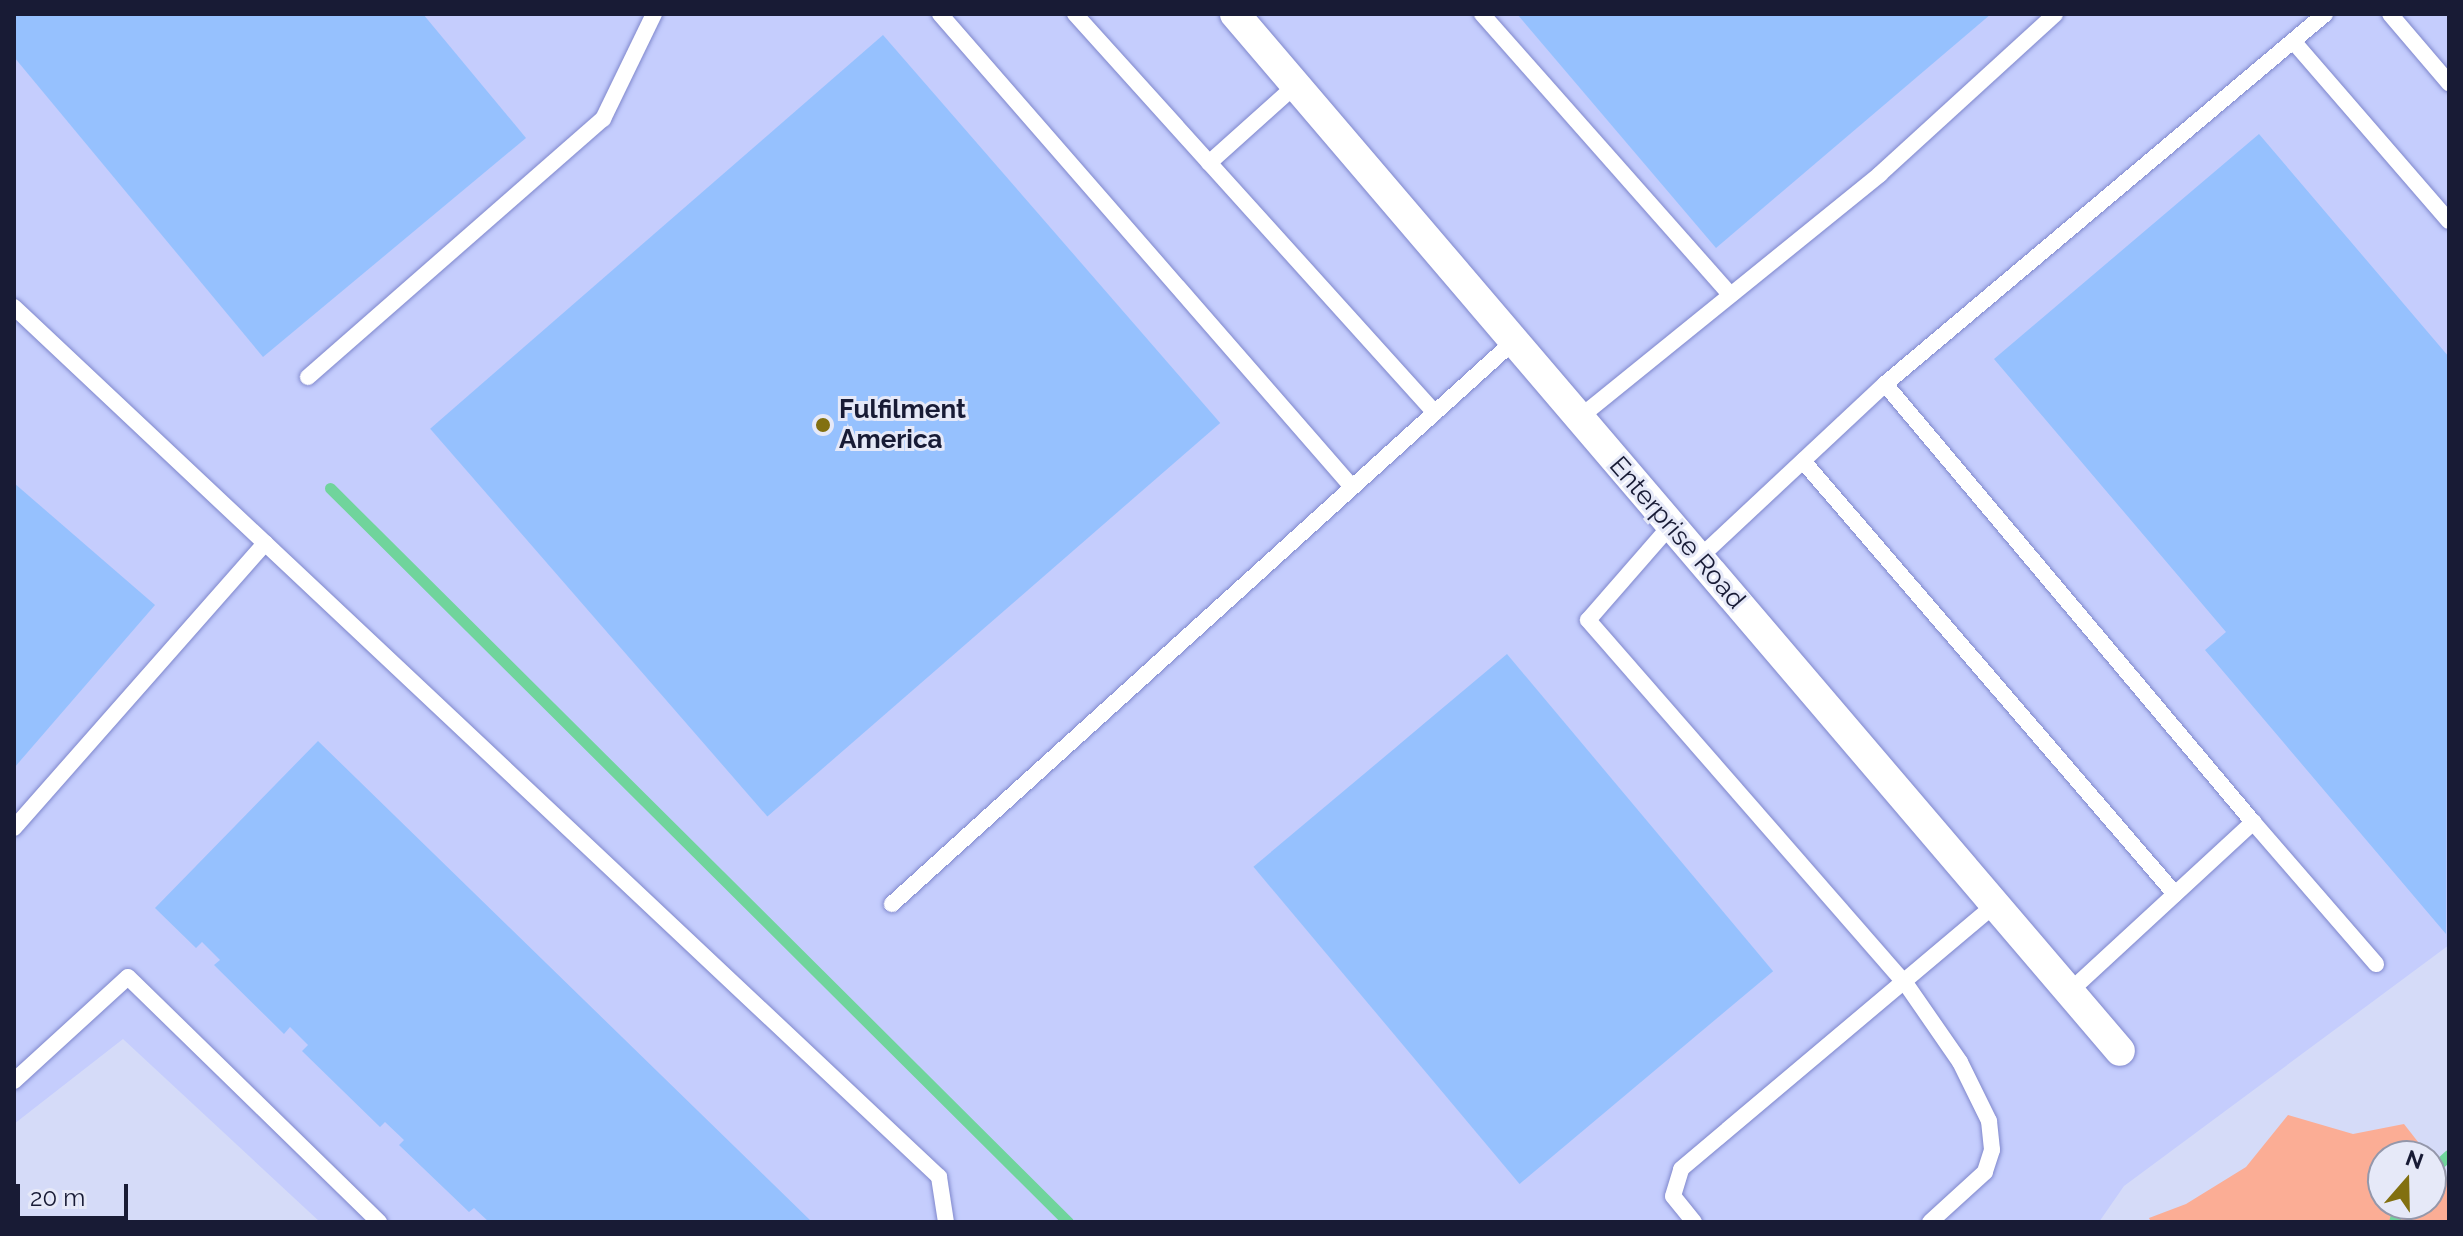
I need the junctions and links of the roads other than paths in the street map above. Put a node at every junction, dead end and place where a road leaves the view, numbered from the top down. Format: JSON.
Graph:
{"nodes":[{"id":1,"x":654,"y":14,"type":"edge"},
{"id":2,"x":940,"y":14,"type":"edge"},
{"id":3,"x":1075,"y":14,"type":"edge"},
{"id":4,"x":1235,"y":14,"type":"edge"},
{"id":5,"x":1482,"y":14,"type":"edge"},
{"id":6,"x":2055,"y":14,"type":"edge"},
{"id":7,"x":2325,"y":14,"type":"edge"},
{"id":8,"x":2390,"y":14,"type":"edge"},
{"id":9,"x":2293,"y":41,"type":"junction"},
{"id":10,"x":2449,"y":83,"type":"edge"},
{"id":11,"x":1296,"y":85,"type":"junction"},
{"id":12,"x":1209,"y":163,"type":"junction"},
{"id":13,"x":2449,"y":221,"type":"edge"},
{"id":14,"x":1731,"y":295,"type":"junction"},
{"id":15,"x":14,"y":307,"type":"edge"},
{"id":16,"x":1514,"y":341,"type":"junction"},
{"id":17,"x":308,"y":377,"type":"dead end"},
{"id":18,"x":1885,"y":384,"type":"junction"},
{"id":19,"x":1435,"y":413,"type":"junction"},
{"id":20,"x":1579,"y":418,"type":"junction"},
{"id":21,"x":1803,"y":461,"type":"junction"},
{"id":22,"x":1352,"y":487,"type":"junction"},
{"id":23,"x":1671,"y":525,"type":"junction"},
{"id":24,"x":265,"y":543,"type":"junction"},
{"id":25,"x":1699,"y":558,"type":"junction"},
{"id":26,"x":2253,"y":822,"type":"junction"},
{"id":27,"x":14,"y":828,"type":"edge"},
{"id":28,"x":2175,"y":894,"type":"junction"},
{"id":29,"x":892,"y":904,"type":"dead end"},
{"id":30,"x":1995,"y":905,"type":"junction"},
{"id":31,"x":2376,"y":964,"type":"dead end"},
{"id":32,"x":1906,"y":984,"type":"junction"},
{"id":33,"x":2069,"y":992,"type":"junction"},
{"id":34,"x":2120,"y":1051,"type":"dead end"},
{"id":35,"x":14,"y":1081,"type":"edge"},
{"id":36,"x":379,"y":1222,"type":"edge"},
{"id":37,"x":946,"y":1222,"type":"edge"},
{"id":38,"x":1694,"y":1222,"type":"edge"},
{"id":39,"x":1930,"y":1222,"type":"edge"}],
"edges":[{"from":1,"to":17,"type":"lane"},
{"from":2,"to":22,"type":"lane"},
{"from":3,"to":12,"type":"lane"},
{"from":4,"to":11,"type":"street","name":"Enterprise Road"},
{"from":5,"to":14,"type":"lane"},
{"from":6,"to":14,"type":"lane"},
{"from":7,"to":9,"type":"lane"},
{"from":8,"to":10,"type":"lane"},
{"from":9,"to":13,"type":"lane"},
{"from":9,"to":18,"type":"lane"},
{"from":11,"to":12,"type":"lane"},
{"from":11,"to":16,"type":"street","name":"Enterprise Road"},
{"from":12,"to":19,"type":"lane"},
{"from":14,"to":20,"type":"lane"},
{"from":15,"to":24,"type":"lane"},
{"from":16,"to":19,"type":"lane"},
{"from":16,"to":20,"type":"street","name":"Enterprise Road"},
{"from":18,"to":21,"type":"lane"},
{"from":18,"to":26,"type":"lane"},
{"from":19,"to":22,"type":"lane"},
{"from":20,"to":23,"type":"street","name":"Enterprise Road"},
{"from":21,"to":25,"type":"lane"},
{"from":21,"to":28,"type":"lane"},
{"from":22,"to":29,"type":"lane"},
{"from":23,"to":25,"type":"street","name":"Enterprise Road"},
{"from":23,"to":32,"type":"lane"},
{"from":24,"to":27,"type":"lane"},
{"from":24,"to":37,"type":"lane"},
{"from":25,"to":30,"type":"street","name":"Enterprise Road"},
{"from":26,"to":28,"type":"lane"},
{"from":26,"to":31,"type":"lane"},
{"from":28,"to":33,"type":"lane"},
{"from":30,"to":32,"type":"lane"},
{"from":30,"to":33,"type":"street","name":"Enterprise Road"},
{"from":32,"to":38,"type":"lane"},
{"from":32,"to":39,"type":"lane"},
{"from":33,"to":34,"type":"street","name":"Enterprise Road"},
{"from":35,"to":36,"type":"lane"}]}
